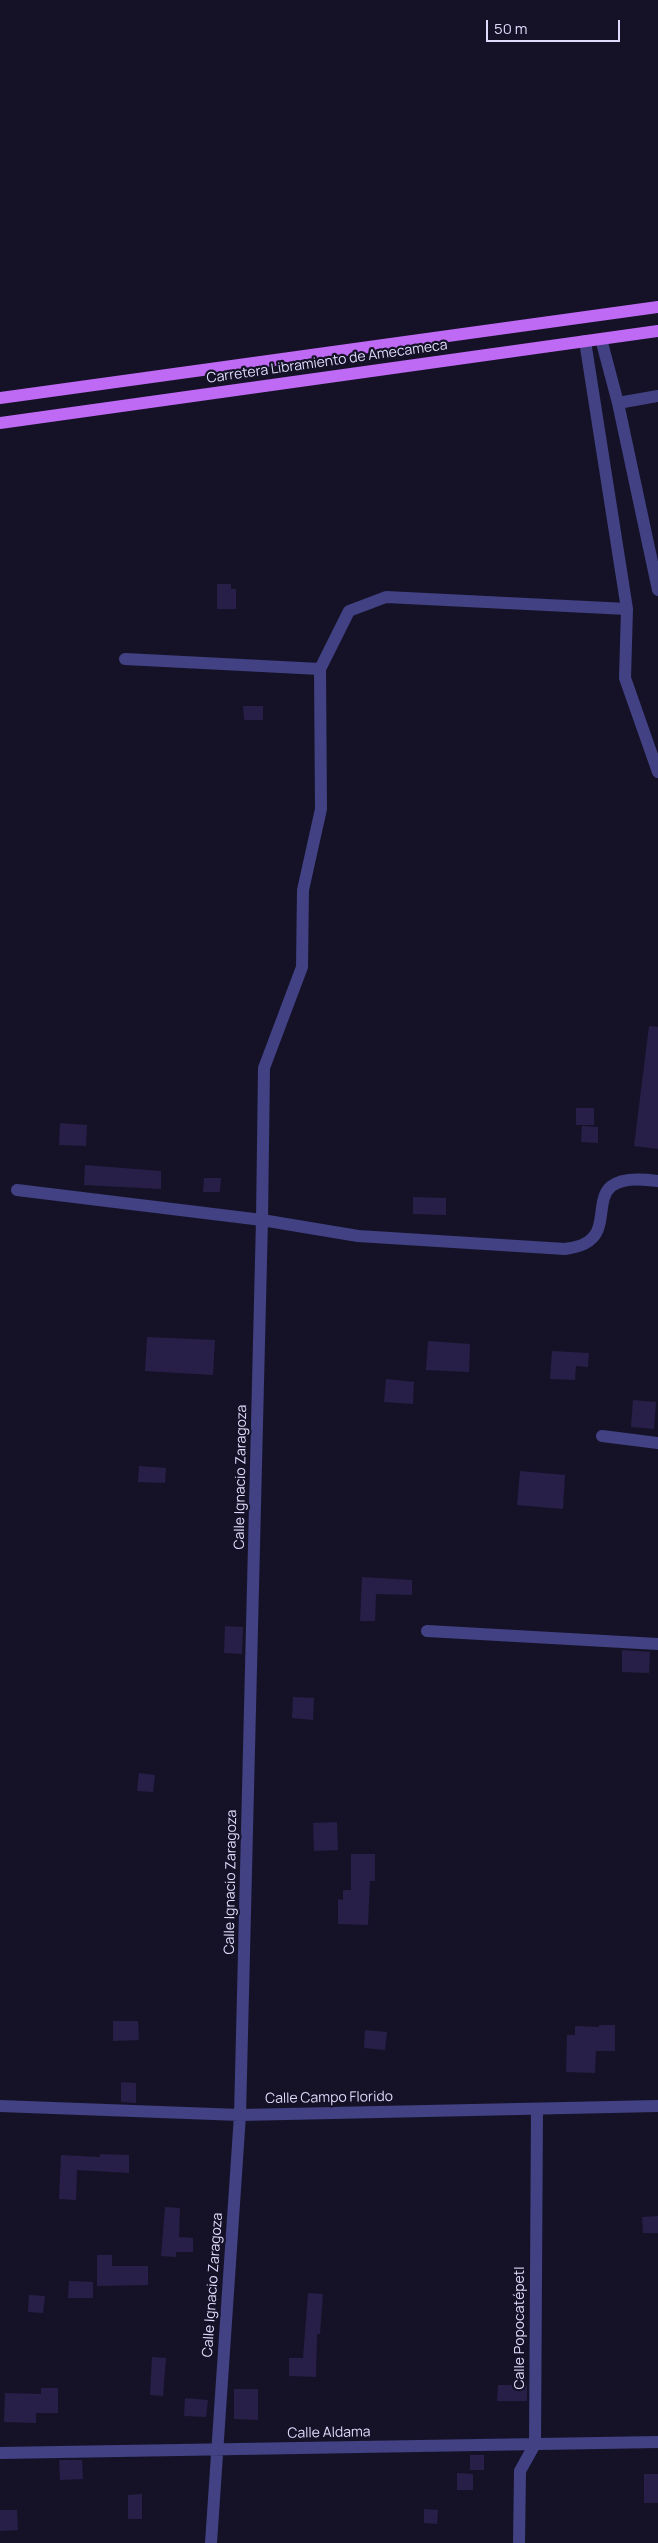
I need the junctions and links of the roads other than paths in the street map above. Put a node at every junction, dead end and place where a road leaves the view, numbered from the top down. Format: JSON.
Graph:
{"nodes":[{"id":1,"x":658,"y":307,"type":"edge"},
{"id":2,"x":658,"y":331,"type":"edge"},
{"id":3,"x":601,"y":339,"type":"junction"},
{"id":4,"x":585,"y":342,"type":"junction"},
{"id":5,"x":658,"y":396,"type":"edge"},
{"id":6,"x":0,"y":398,"type":"edge"},
{"id":7,"x":618,"y":403,"type":"junction"},
{"id":8,"x":0,"y":423,"type":"edge"},
{"id":9,"x":658,"y":590,"type":"edge"},
{"id":10,"x":628,"y":609,"type":"junction"},
{"id":11,"x":125,"y":659,"type":"dead end"},
{"id":12,"x":320,"y":670,"type":"junction"},
{"id":13,"x":658,"y":772,"type":"edge"},
{"id":14,"x":658,"y":1180,"type":"edge"},
{"id":15,"x":17,"y":1190,"type":"dead end"},
{"id":16,"x":262,"y":1220,"type":"junction"},
{"id":17,"x":602,"y":1436,"type":"dead end"},
{"id":18,"x":658,"y":1443,"type":"edge"},
{"id":19,"x":427,"y":1631,"type":"dead end"},
{"id":20,"x":658,"y":1644,"type":"edge"},
{"id":21,"x":0,"y":2106,"type":"edge"},
{"id":22,"x":658,"y":2106,"type":"edge"},
{"id":23,"x":537,"y":2109,"type":"junction"},
{"id":24,"x":240,"y":2115,"type":"junction"},
{"id":25,"x":658,"y":2442,"type":"edge"},
{"id":26,"x":535,"y":2444,"type":"junction"},
{"id":27,"x":217,"y":2450,"type":"junction"},
{"id":28,"x":0,"y":2453,"type":"edge"},
{"id":29,"x":211,"y":2543,"type":"edge"},
{"id":30,"x":519,"y":2543,"type":"edge"}],
"edges":[{"from":1,"to":6,"type":"main road","name":"Carretera Libramiento de Amecameca"},
{"from":2,"to":3,"type":"main road","name":"Carretera Libramiento de Amecameca"},
{"from":3,"to":4,"type":"main road","name":"Carretera Libramiento de Amecameca"},
{"from":3,"to":7,"type":"street"},
{"from":4,"to":8,"type":"main road","name":"Carretera Libramiento de Amecameca"},
{"from":4,"to":10,"type":"street"},
{"from":5,"to":7,"type":"street"},
{"from":7,"to":9,"type":"street"},
{"from":10,"to":12,"type":"street"},
{"from":10,"to":13,"type":"street"},
{"from":11,"to":12,"type":"street"},
{"from":12,"to":16,"type":"street","name":"Calle Ignacio Zaragoza"},
{"from":14,"to":16,"type":"street"},
{"from":15,"to":16,"type":"street"},
{"from":16,"to":24,"type":"street","name":"Calle Ignacio Zaragoza"},
{"from":17,"to":18,"type":"street"},
{"from":19,"to":20,"type":"street"},
{"from":21,"to":24,"type":"street","name":"Calle Campo Florido"},
{"from":22,"to":23,"type":"street","name":"Calle Campo Florido"},
{"from":23,"to":24,"type":"street","name":"Calle Campo Florido"},
{"from":23,"to":26,"type":"street","name":"Calle Popocatépetl"},
{"from":24,"to":27,"type":"street","name":"Calle Ignacio Zaragoza"},
{"from":25,"to":26,"type":"street","name":"Calle Aldama"},
{"from":26,"to":27,"type":"street","name":"Calle Aldama"},
{"from":26,"to":30,"type":"street","name":"Calle Popocatépetl"},
{"from":27,"to":28,"type":"street","name":"Calle Aldama"},
{"from":27,"to":29,"type":"street","name":"Calle Ignacio Zaragoza"}]}
